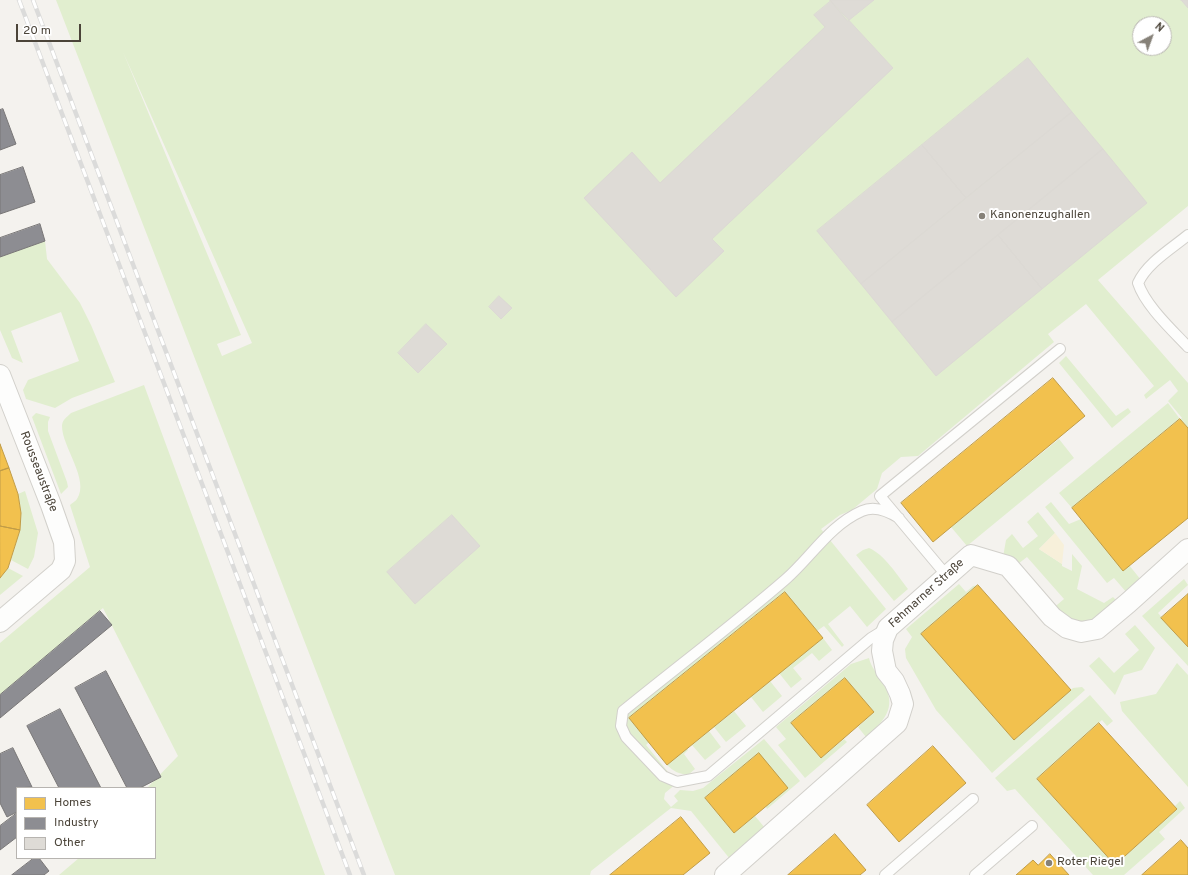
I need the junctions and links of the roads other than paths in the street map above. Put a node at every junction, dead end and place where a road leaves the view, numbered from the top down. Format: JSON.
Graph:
{"nodes":[{"id":1,"x":1188,"y":235,"type":"edge"},
{"id":2,"x":1188,"y":347,"type":"edge"},
{"id":3,"x":1060,"y":349,"type":"dead end"},
{"id":4,"x":0,"y":375,"type":"edge"},
{"id":5,"x":898,"y":518,"type":"junction"},
{"id":6,"x":1188,"y":549,"type":"edge"},
{"id":7,"x":946,"y":576,"type":"junction"},
{"id":8,"x":0,"y":622,"type":"edge"},
{"id":9,"x":888,"y":628,"type":"junction"},
{"id":10,"x":973,"y":799,"type":"dead end"},
{"id":11,"x":1032,"y":826,"type":"dead end"},
{"id":12,"x":725,"y":875,"type":"edge"},
{"id":13,"x":885,"y":875,"type":"edge"},
{"id":14,"x":976,"y":875,"type":"edge"}],
"edges":[{"from":1,"to":2,"type":"lane"},
{"from":3,"to":5,"type":"lane"},
{"from":4,"to":8,"type":"street","name":"Rousseaustraße"},
{"from":5,"to":7,"type":"lane"},
{"from":5,"to":9,"type":"lane"},
{"from":6,"to":7,"type":"street","name":"Fehmarner Straße"},
{"from":7,"to":9,"type":"street","name":"Fehmarner Straße"},
{"from":9,"to":12,"type":"street","name":"Fehmarner Straße"},
{"from":10,"to":13,"type":"lane"},
{"from":11,"to":14,"type":"lane"}]}
